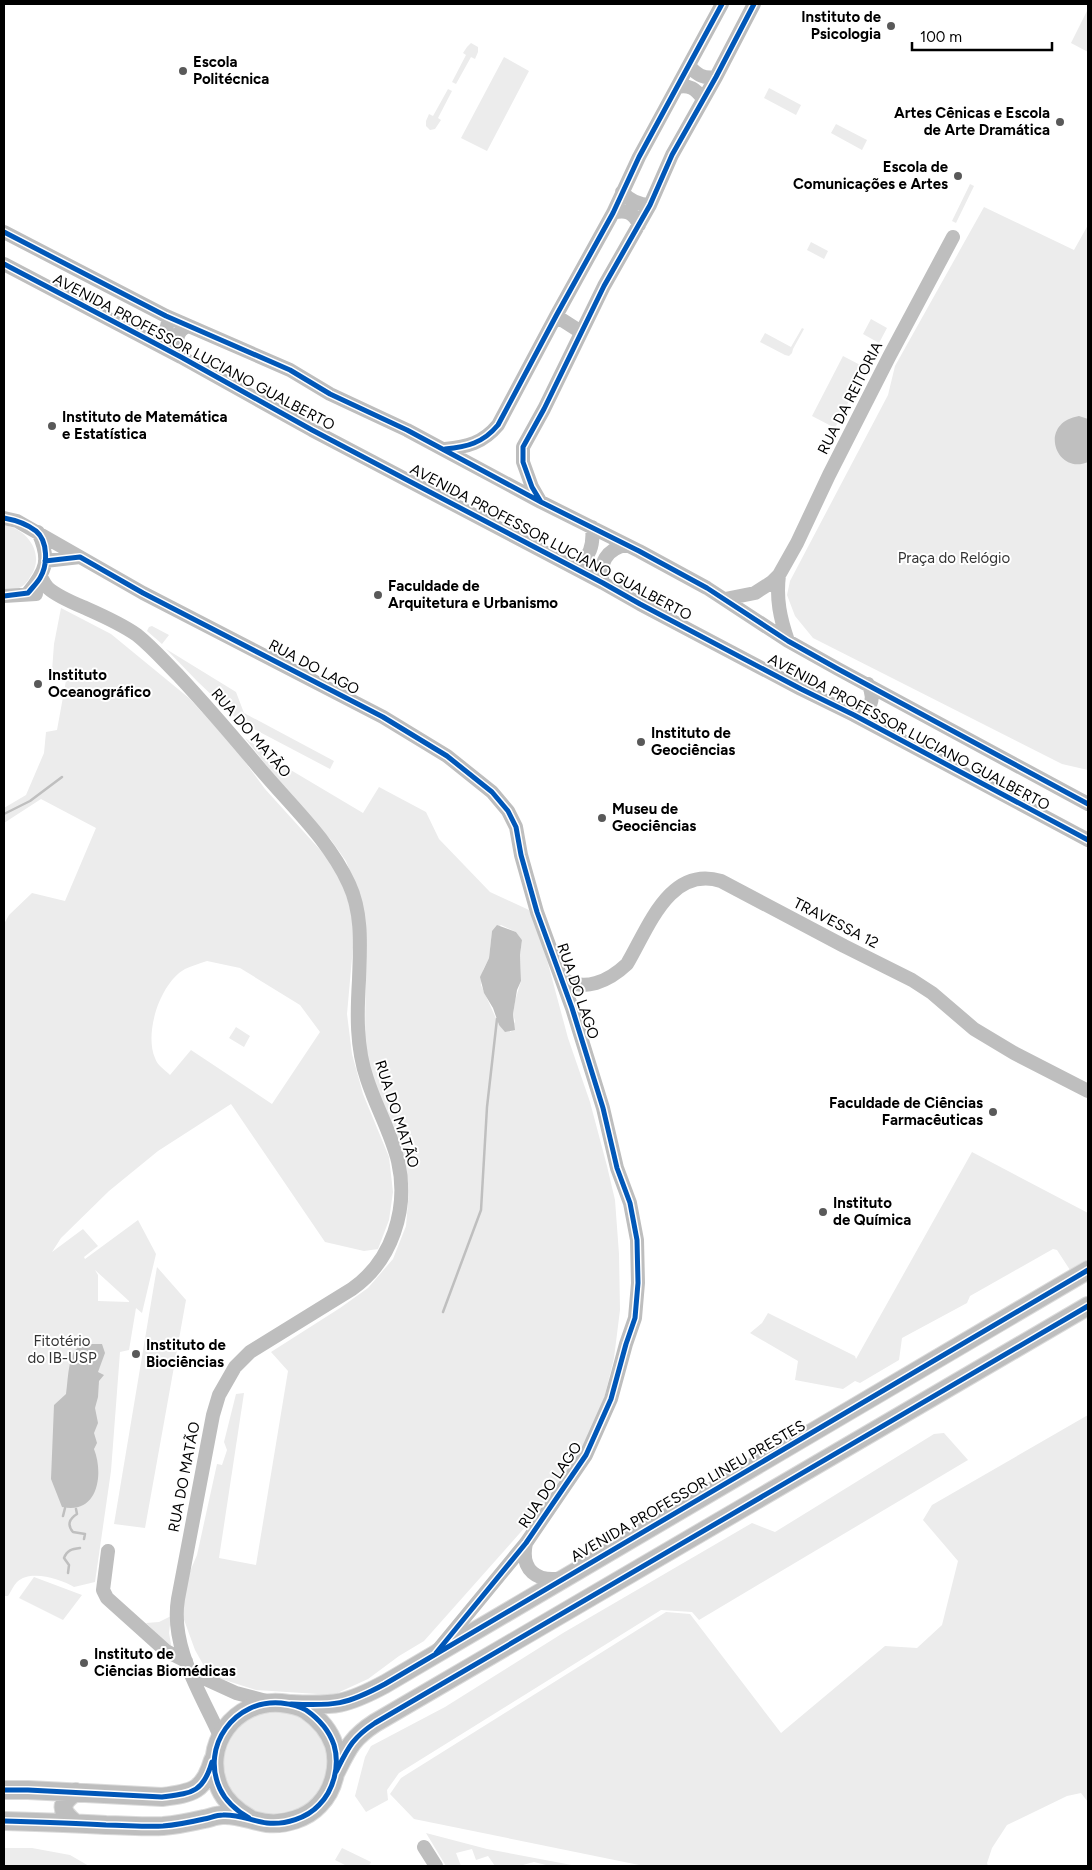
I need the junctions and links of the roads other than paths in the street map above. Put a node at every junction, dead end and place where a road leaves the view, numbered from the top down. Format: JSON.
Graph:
{"nodes":[{"id":1,"x":722,"y":4,"type":"edge"},
{"id":2,"x":754,"y":4,"type":"edge"},
{"id":3,"x":689,"y":65,"type":"junction"},
{"id":4,"x":716,"y":77,"type":"junction"},
{"id":5,"x":677,"y":87,"type":"junction"},
{"id":6,"x":702,"y":99,"type":"junction"},
{"id":7,"x":622,"y":192,"type":"junction"},
{"id":8,"x":650,"y":204,"type":"junction"},
{"id":9,"x":613,"y":213,"type":"junction"},
{"id":10,"x":639,"y":225,"type":"junction"},
{"id":11,"x":4,"y":232,"type":"edge"},
{"id":12,"x":953,"y":237,"type":"dead end"},
{"id":13,"x":4,"y":264,"type":"edge"},
{"id":14,"x":166,"y":316,"type":"junction"},
{"id":15,"x":556,"y":316,"type":"junction"},
{"id":16,"x":189,"y":326,"type":"junction"},
{"id":17,"x":581,"y":332,"type":"junction"},
{"id":18,"x":145,"y":338,"type":"junction"},
{"id":19,"x":181,"y":358,"type":"junction"},
{"id":20,"x":445,"y":449,"type":"junction"},
{"id":21,"x":541,"y":502,"type":"junction"},
{"id":22,"x":4,"y":518,"type":"edge"},
{"id":23,"x":592,"y":527,"type":"junction"},
{"id":24,"x":37,"y":532,"type":"junction"},
{"id":25,"x":626,"y":544,"type":"junction"},
{"id":26,"x":80,"y":557,"type":"junction"},
{"id":27,"x":45,"y":561,"type":"junction"},
{"id":28,"x":575,"y":568,"type":"junction"},
{"id":29,"x":779,"y":575,"type":"junction"},
{"id":30,"x":41,"y":577,"type":"junction"},
{"id":31,"x":603,"y":583,"type":"junction"},
{"id":32,"x":28,"y":593,"type":"junction"},
{"id":33,"x":4,"y":596,"type":"edge"},
{"id":34,"x":725,"y":599,"type":"junction"},
{"id":35,"x":68,"y":600,"type":"junction"},
{"id":36,"x":788,"y":641,"type":"junction"},
{"id":37,"x":868,"y":684,"type":"junction"},
{"id":38,"x":892,"y":698,"type":"junction"},
{"id":39,"x":854,"y":715,"type":"junction"},
{"id":40,"x":874,"y":726,"type":"junction"},
{"id":41,"x":1088,"y":804,"type":"edge"},
{"id":42,"x":1088,"y":840,"type":"edge"},
{"id":43,"x":562,"y":978,"type":"junction"},
{"id":44,"x":591,"y":985,"type":"junction"},
{"id":45,"x":572,"y":1008,"type":"junction"},
{"id":46,"x":1088,"y":1091,"type":"edge"},
{"id":47,"x":1088,"y":1270,"type":"edge"},
{"id":48,"x":1088,"y":1306,"type":"edge"},
{"id":49,"x":526,"y":1543,"type":"junction"},
{"id":50,"x":610,"y":1550,"type":"junction"},
{"id":51,"x":108,"y":1551,"type":"dead end"},
{"id":52,"x":625,"y":1575,"type":"junction"},
{"id":53,"x":563,"y":1578,"type":"junction"},
{"id":54,"x":436,"y":1653,"type":"junction"},
{"id":55,"x":188,"y":1667,"type":"junction"},
{"id":56,"x":270,"y":1702,"type":"junction"},
{"id":57,"x":291,"y":1704,"type":"junction"},
{"id":58,"x":218,"y":1743,"type":"junction"},
{"id":59,"x":336,"y":1772,"type":"junction"},
{"id":60,"x":4,"y":1790,"type":"edge"},
{"id":61,"x":28,"y":1790,"type":"junction"},
{"id":62,"x":76,"y":1792,"type":"junction"},
{"id":63,"x":249,"y":1818,"type":"junction"},
{"id":64,"x":4,"y":1821,"type":"edge"},
{"id":65,"x":25,"y":1821,"type":"junction"},
{"id":66,"x":75,"y":1823,"type":"junction"},
{"id":67,"x":424,"y":1847,"type":"dead end"},
{"id":68,"x":436,"y":1866,"type":"edge"}],
"edges":[{"from":1,"to":3,"type":"street"},
{"from":2,"to":4,"type":"street"},
{"from":3,"to":4,"type":"street"},
{"from":3,"to":5,"type":"street"},
{"from":4,"to":6,"type":"street"},
{"from":5,"to":6,"type":"street"},
{"from":5,"to":7,"type":"street"},
{"from":6,"to":8,"type":"street"},
{"from":7,"to":8,"type":"street"},
{"from":7,"to":9,"type":"street"},
{"from":8,"to":10,"type":"street"},
{"from":9,"to":10,"type":"street"},
{"from":9,"to":15,"type":"street"},
{"from":10,"to":17,"type":"street"},
{"from":11,"to":14,"type":"street","name":"AVENIDA PROFESSOR LUCIANO GUALBERTO"},
{"from":12,"to":29,"type":"street","name":"RUA DA REITORIA"},
{"from":13,"to":18,"type":"street","name":"AVENIDA PROFESSOR LUCIANO GUALBERTO"},
{"from":14,"to":16,"type":"street","name":"AVENIDA PROFESSOR LUCIANO GUALBERTO"},
{"from":14,"to":18,"type":"street"},
{"from":15,"to":17,"type":"street"},
{"from":15,"to":20,"type":"street"},
{"from":16,"to":19,"type":"street"},
{"from":16,"to":20,"type":"street","name":"AVENIDA PROFESSOR LUCIANO GUALBERTO"},
{"from":17,"to":21,"type":"street"},
{"from":18,"to":19,"type":"street","name":"AVENIDA PROFESSOR LUCIANO GUALBERTO"},
{"from":19,"to":28,"type":"street","name":"AVENIDA PROFESSOR LUCIANO GUALBERTO"},
{"from":20,"to":21,"type":"street","name":"AVENIDA PROFESSOR LUCIANO GUALBERTO"},
{"from":21,"to":23,"type":"street","name":"AVENIDA PROFESSOR LUCIANO GUALBERTO"},
{"from":22,"to":24,"type":"street","name":"RUA DO LAGO"},
{"from":23,"to":25,"type":"street","name":"AVENIDA PROFESSOR LUCIANO GUALBERTO"},
{"from":23,"to":28,"type":"street"},
{"from":24,"to":26,"type":"street","name":"RUA DO LAGO"},
{"from":24,"to":27,"type":"street"},
{"from":25,"to":31,"type":"street"},
{"from":25,"to":34,"type":"street","name":"AVENIDA PROFESSOR LUCIANO GUALBERTO"},
{"from":26,"to":27,"type":"street"},
{"from":26,"to":43,"type":"street","name":"RUA DO LAGO"},
{"from":27,"to":30,"type":"street"},
{"from":28,"to":31,"type":"street","name":"AVENIDA PROFESSOR LUCIANO GUALBERTO"},
{"from":29,"to":34,"type":"street","name":"RUA DA REITORIA"},
{"from":29,"to":36,"type":"street","name":"RUA DA REITORIA"},
{"from":30,"to":32,"type":"street"},
{"from":30,"to":35,"type":"street","name":"RUA DO MATÃO"},
{"from":31,"to":39,"type":"street","name":"AVENIDA PROFESSOR LUCIANO GUALBERTO"},
{"from":32,"to":33,"type":"street","name":"RUA DO MATÃO"},
{"from":32,"to":35,"type":"street","name":"RUA DO MATÃO"},
{"from":34,"to":36,"type":"street","name":"AVENIDA PROFESSOR LUCIANO GUALBERTO"},
{"from":35,"to":55,"type":"street","name":"RUA DO MATÃO"},
{"from":36,"to":37,"type":"street","name":"AVENIDA PROFESSOR LUCIANO GUALBERTO"},
{"from":37,"to":38,"type":"street","name":"AVENIDA PROFESSOR LUCIANO GUALBERTO"},
{"from":37,"to":39,"type":"street"},
{"from":38,"to":40,"type":"street"},
{"from":38,"to":41,"type":"street","name":"AVENIDA PROFESSOR LUCIANO GUALBERTO"},
{"from":39,"to":40,"type":"street","name":"AVENIDA PROFESSOR LUCIANO GUALBERTO"},
{"from":40,"to":42,"type":"street","name":"AVENIDA PROFESSOR LUCIANO GUALBERTO"},
{"from":43,"to":44,"type":"street"},
{"from":43,"to":45,"type":"street","name":"RUA DO LAGO"},
{"from":44,"to":45,"type":"street","name":"TRAVESSA 12"},
{"from":44,"to":46,"type":"street","name":"TRAVESSA 12"},
{"from":45,"to":49,"type":"street","name":"RUA DO LAGO"},
{"from":47,"to":50,"type":"main road","name":"AVENIDA PROFESSOR LINEU PRESTES"},
{"from":48,"to":52,"type":"main road"},
{"from":49,"to":53,"type":"street","name":"RUA DO LAGO"},
{"from":49,"to":54,"type":"street","name":"RUA DO LAGO"},
{"from":50,"to":52,"type":"main road"},
{"from":50,"to":53,"type":"main road","name":"AVENIDA PROFESSOR LINEU PRESTES"},
{"from":51,"to":55,"type":"street"},
{"from":52,"to":59,"type":"main road"},
{"from":53,"to":54,"type":"main road","name":"AVENIDA PROFESSOR LINEU PRESTES"},
{"from":54,"to":57,"type":"main road","name":"AVENIDA PROFESSOR LINEU PRESTES"},
{"from":55,"to":56,"type":"street"},
{"from":55,"to":58,"type":"street","name":"RUA DO MATÃO"},
{"from":56,"to":57,"type":"main road"},
{"from":56,"to":58,"type":"main road"},
{"from":57,"to":59,"type":"main road"},
{"from":58,"to":62,"type":"main road"},
{"from":58,"to":63,"type":"main road"},
{"from":59,"to":63,"type":"main road"},
{"from":60,"to":61,"type":"main road"},
{"from":61,"to":62,"type":"main road"},
{"from":61,"to":65,"type":"main road"},
{"from":62,"to":66,"type":"main road"},
{"from":63,"to":66,"type":"main road"},
{"from":64,"to":65,"type":"main road"},
{"from":65,"to":66,"type":"main road"},
{"from":67,"to":68,"type":"street"}]}
